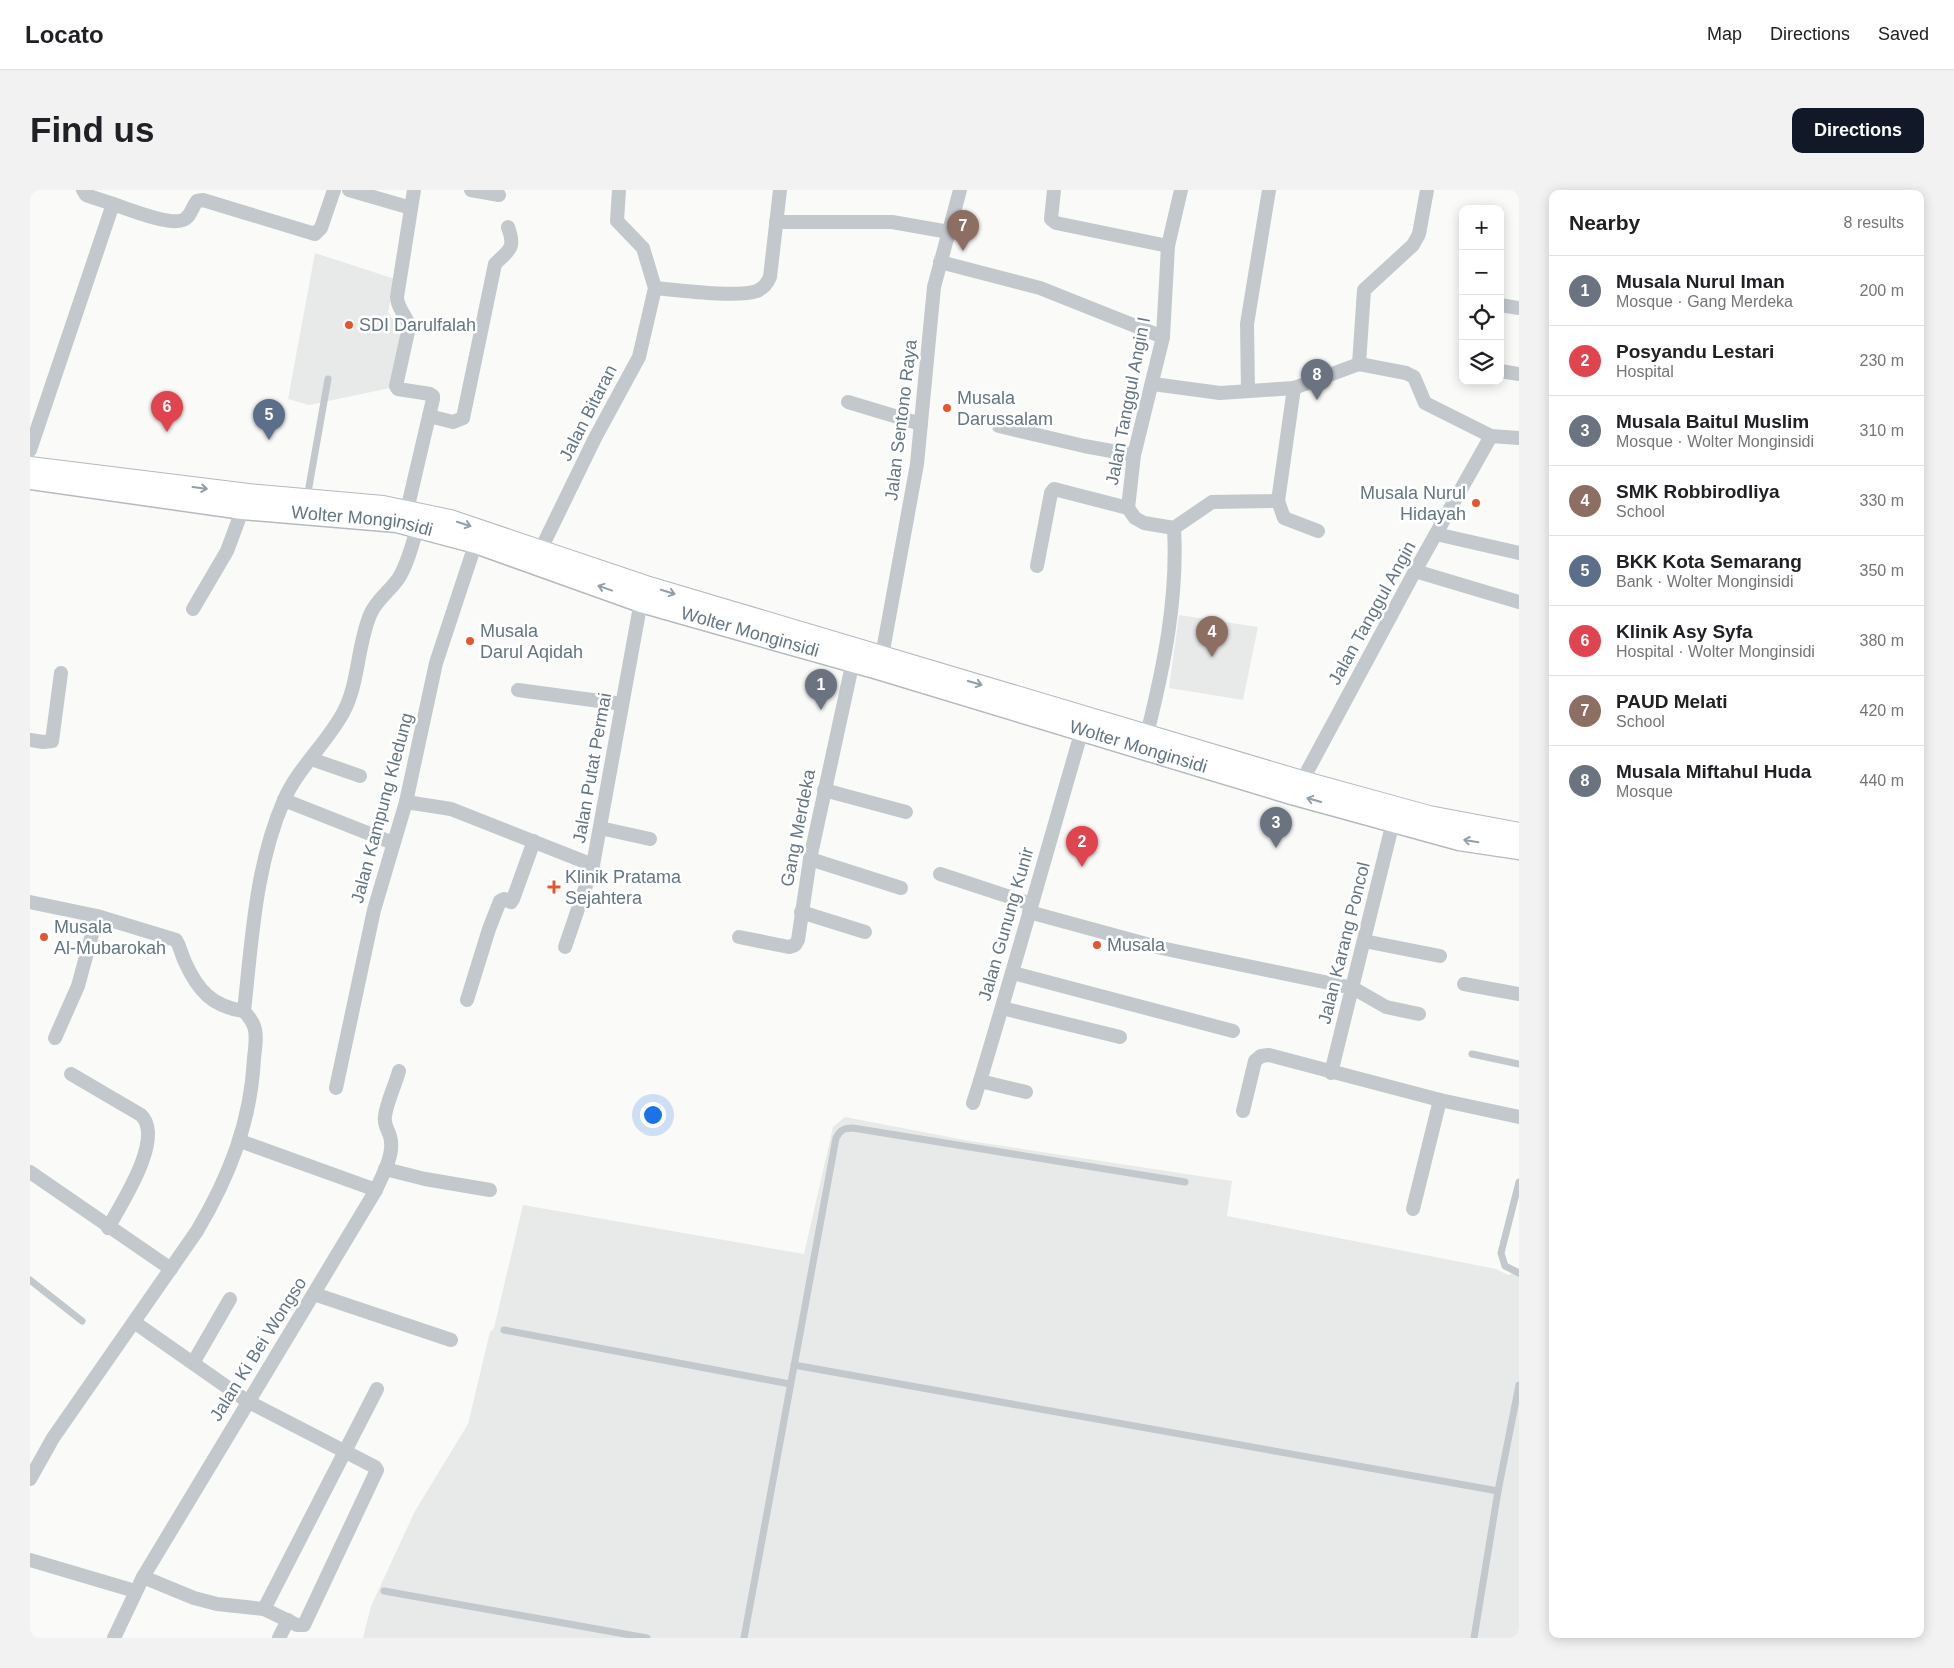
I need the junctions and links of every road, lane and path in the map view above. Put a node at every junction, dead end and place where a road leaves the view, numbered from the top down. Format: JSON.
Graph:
{"nodes":[{"id":1,"x":83,"y":190,"type":"edge"},
{"id":2,"x":334,"y":190,"type":"edge"},
{"id":3,"x":349,"y":190,"type":"edge"},
{"id":4,"x":414,"y":190,"type":"edge"},
{"id":5,"x":471,"y":190,"type":"edge"},
{"id":6,"x":620,"y":190,"type":"edge"},
{"id":7,"x":780,"y":190,"type":"edge"},
{"id":8,"x":960,"y":190,"type":"edge"},
{"id":9,"x":1054,"y":190,"type":"edge"},
{"id":10,"x":1180,"y":190,"type":"edge"},
{"id":11,"x":1269,"y":190,"type":"edge"},
{"id":12,"x":1428,"y":190,"type":"edge"},
{"id":13,"x":499,"y":195,"type":"dead end"},
{"id":14,"x":113,"y":204,"type":"junction"},
{"id":15,"x":411,"y":208,"type":"junction"},
{"id":16,"x":776,"y":222,"type":"junction"},
{"id":17,"x":508,"y":227,"type":"dead end"},
{"id":18,"x":949,"y":232,"type":"junction"},
{"id":19,"x":1168,"y":246,"type":"junction"},
{"id":20,"x":940,"y":262,"type":"junction"},
{"id":21,"x":655,"y":288,"type":"junction"},
{"id":22,"x":1504,"y":306,"type":"edge"},
{"id":23,"x":1519,"y":308,"type":"edge"},
{"id":24,"x":1163,"y":337,"type":"junction"},
{"id":25,"x":1359,"y":364,"type":"junction"},
{"id":26,"x":1504,"y":372,"type":"edge"},
{"id":27,"x":1519,"y":374,"type":"edge"},
{"id":28,"x":328,"y":379,"type":"dead end"},
{"id":29,"x":1153,"y":384,"type":"junction"},
{"id":30,"x":1294,"y":388,"type":"junction"},
{"id":31,"x":1248,"y":391,"type":"junction"},
{"id":32,"x":848,"y":402,"type":"dead end"},
{"id":33,"x":429,"y":416,"type":"junction"},
{"id":34,"x":921,"y":424,"type":"junction"},
{"id":35,"x":1000,"y":426,"type":"dead end"},
{"id":36,"x":1491,"y":436,"type":"junction"},
{"id":37,"x":1519,"y":438,"type":"edge"},
{"id":38,"x":30,"y":450,"type":"edge"},
{"id":39,"x":1134,"y":455,"type":"junction"},
{"id":40,"x":30,"y":467,"type":"edge"},
{"id":41,"x":30,"y":478,"type":"edge"},
{"id":42,"x":307,"y":496,"type":"junction"},
{"id":43,"x":1278,"y":501,"type":"junction"},
{"id":44,"x":243,"y":508,"type":"junction"},
{"id":45,"x":1128,"y":508,"type":"junction"},
{"id":46,"x":411,"y":512,"type":"junction"},
{"id":47,"x":1174,"y":528,"type":"junction"},
{"id":48,"x":1318,"y":531,"type":"dead end"},
{"id":49,"x":1436,"y":534,"type":"junction"},
{"id":50,"x":476,"y":542,"type":"junction"},
{"id":51,"x":541,"y":549,"type":"junction"},
{"id":52,"x":1519,"y":553,"type":"edge"},
{"id":53,"x":1037,"y":566,"type":"dead end"},
{"id":54,"x":1414,"y":571,"type":"junction"},
{"id":55,"x":640,"y":600,"type":"junction"},
{"id":56,"x":1519,"y":602,"type":"edge"},
{"id":57,"x":194,"y":610,"type":"dead end"},
{"id":58,"x":842,"y":654,"type":"junction"},
{"id":59,"x":882,"y":656,"type":"junction"},
{"id":60,"x":61,"y":673,"type":"dead end"},
{"id":61,"x":518,"y":690,"type":"dead end"},
{"id":62,"x":622,"y":704,"type":"junction"},
{"id":63,"x":1082,"y":730,"type":"junction"},
{"id":64,"x":1147,"y":734,"type":"junction"},
{"id":65,"x":30,"y":740,"type":"edge"},
{"id":66,"x":310,"y":759,"type":"junction"},
{"id":67,"x":360,"y":776,"type":"dead end"},
{"id":68,"x":1302,"y":781,"type":"junction"},
{"id":69,"x":824,"y":790,"type":"junction"},
{"id":70,"x":284,"y":800,"type":"junction"},
{"id":71,"x":406,"y":802,"type":"junction"},
{"id":72,"x":906,"y":812,"type":"dead end"},
{"id":73,"x":1393,"y":822,"type":"junction"},
{"id":74,"x":600,"y":828,"type":"junction"},
{"id":75,"x":1519,"y":833,"type":"edge"},
{"id":76,"x":650,"y":839,"type":"dead end"},
{"id":77,"x":534,"y":841,"type":"junction"},
{"id":78,"x":393,"y":843,"type":"junction"},
{"id":79,"x":1519,"y":848,"type":"edge"},
{"id":80,"x":810,"y":859,"type":"junction"},
{"id":81,"x":593,"y":865,"type":"junction"},
{"id":82,"x":940,"y":874,"type":"dead end"},
{"id":83,"x":901,"y":888,"type":"dead end"},
{"id":84,"x":30,"y":902,"type":"edge"},
{"id":85,"x":1030,"y":908,"type":"junction"},
{"id":86,"x":801,"y":912,"type":"junction"},
{"id":87,"x":97,"y":916,"type":"junction"},
{"id":88,"x":866,"y":932,"type":"dead end"},
{"id":89,"x":739,"y":937,"type":"dead end"},
{"id":90,"x":1364,"y":941,"type":"junction"},
{"id":91,"x":565,"y":946,"type":"dead end"},
{"id":92,"x":1440,"y":956,"type":"dead end"},
{"id":93,"x":1013,"y":974,"type":"junction"},
{"id":94,"x":1464,"y":984,"type":"dead end"},
{"id":95,"x":1353,"y":988,"type":"junction"},
{"id":96,"x":1519,"y":994,"type":"edge"},
{"id":97,"x":467,"y":1000,"type":"dead end"},
{"id":98,"x":1002,"y":1008,"type":"junction"},
{"id":99,"x":244,"y":1011,"type":"junction"},
{"id":100,"x":1419,"y":1014,"type":"dead end"},
{"id":101,"x":1233,"y":1031,"type":"dead end"},
{"id":102,"x":1120,"y":1037,"type":"dead end"},
{"id":103,"x":54,"y":1038,"type":"dead end"},
{"id":104,"x":1472,"y":1054,"type":"dead end"},
{"id":105,"x":1519,"y":1064,"type":"edge"},
{"id":106,"x":399,"y":1071,"type":"dead end"},
{"id":107,"x":1332,"y":1073,"type":"junction"},
{"id":108,"x":71,"y":1074,"type":"dead end"},
{"id":109,"x":980,"y":1081,"type":"junction"},
{"id":110,"x":336,"y":1088,"type":"dead end"},
{"id":111,"x":1026,"y":1092,"type":"dead end"},
{"id":112,"x":1440,"y":1100,"type":"junction"},
{"id":113,"x":973,"y":1103,"type":"dead end"},
{"id":114,"x":1243,"y":1111,"type":"dead end"},
{"id":115,"x":1519,"y":1117,"type":"edge"},
{"id":116,"x":240,"y":1141,"type":"junction"},
{"id":117,"x":385,"y":1169,"type":"junction"},
{"id":118,"x":30,"y":1172,"type":"edge"},
{"id":119,"x":1184,"y":1182,"type":"dead end"},
{"id":120,"x":1519,"y":1182,"type":"edge"},
{"id":121,"x":376,"y":1190,"type":"junction"},
{"id":122,"x":490,"y":1190,"type":"dead end"},
{"id":123,"x":1413,"y":1209,"type":"dead end"},
{"id":124,"x":108,"y":1228,"type":"junction"},
{"id":125,"x":171,"y":1269,"type":"junction"},
{"id":126,"x":1519,"y":1273,"type":"edge"},
{"id":127,"x":30,"y":1280,"type":"edge"},
{"id":128,"x":314,"y":1294,"type":"junction"},
{"id":129,"x":230,"y":1299,"type":"dead end"},
{"id":130,"x":82,"y":1322,"type":"dead end"},
{"id":131,"x":134,"y":1322,"type":"junction"},
{"id":132,"x":504,"y":1330,"type":"dead end"},
{"id":133,"x":451,"y":1340,"type":"dead end"},
{"id":134,"x":193,"y":1363,"type":"junction"},
{"id":135,"x":794,"y":1365,"type":"junction"},
{"id":136,"x":790,"y":1384,"type":"junction"},
{"id":137,"x":1519,"y":1385,"type":"edge"},
{"id":138,"x":377,"y":1389,"type":"dead end"},
{"id":139,"x":247,"y":1401,"type":"junction"},
{"id":140,"x":343,"y":1452,"type":"junction"},
{"id":141,"x":30,"y":1479,"type":"edge"},
{"id":142,"x":1498,"y":1491,"type":"junction"},
{"id":143,"x":30,"y":1560,"type":"edge"},
{"id":144,"x":143,"y":1577,"type":"junction"},
{"id":145,"x":135,"y":1591,"type":"junction"},
{"id":146,"x":384,"y":1591,"type":"dead end"},
{"id":147,"x":264,"y":1609,"type":"junction"},
{"id":148,"x":288,"y":1620,"type":"junction"},
{"id":149,"x":114,"y":1638,"type":"edge"},
{"id":150,"x":279,"y":1638,"type":"edge"},
{"id":151,"x":647,"y":1638,"type":"edge"},
{"id":152,"x":744,"y":1638,"type":"edge"},
{"id":153,"x":1474,"y":1638,"type":"edge"}],
"edges":[{"from":1,"to":14,"type":"street"},
{"from":2,"to":14,"type":"street"},
{"from":3,"to":15,"type":"street"},
{"from":4,"to":15,"type":"street"},
{"from":5,"to":13,"type":"street"},
{"from":6,"to":21,"type":"street","name":"Jalan Bitaran"},
{"from":7,"to":16,"type":"street"},
{"from":8,"to":18,"type":"street","name":"Jalan Sentono Raya"},
{"from":9,"to":19,"type":"street"},
{"from":10,"to":19,"type":"street","name":"Jalan Tanggul Angin I"},
{"from":11,"to":31,"type":"street"},
{"from":12,"to":25,"type":"street"},
{"from":14,"to":38,"type":"street"},
{"from":15,"to":33,"type":"street"},
{"from":16,"to":18,"type":"street"},
{"from":16,"to":21,"type":"street"},
{"from":17,"to":33,"type":"street"},
{"from":18,"to":20,"type":"street","name":"Jalan Sentono Raya"},
{"from":19,"to":24,"type":"street","name":"Jalan Tanggul Angin I"},
{"from":20,"to":24,"type":"street"},
{"from":20,"to":34,"type":"street","name":"Jalan Sentono Raya"},
{"from":21,"to":51,"type":"street","name":"Jalan Bitaran"},
{"from":22,"to":23,"type":"street"},
{"from":24,"to":29,"type":"street","name":"Jalan Tanggul Angin I"},
{"from":25,"to":30,"type":"street"},
{"from":25,"to":36,"type":"street"},
{"from":26,"to":27,"type":"street"},
{"from":28,"to":42,"type":"lane"},
{"from":29,"to":31,"type":"street"},
{"from":29,"to":39,"type":"street","name":"Jalan Tanggul Angin I"},
{"from":30,"to":31,"type":"street"},
{"from":30,"to":43,"type":"street"},
{"from":32,"to":34,"type":"street"},
{"from":33,"to":46,"type":"street"},
{"from":34,"to":59,"type":"street","name":"Jalan Sentono Raya"},
{"from":35,"to":39,"type":"street"},
{"from":36,"to":37,"type":"street"},
{"from":36,"to":49,"type":"street","name":"Jalan Tanggul Angin"},
{"from":39,"to":45,"type":"street","name":"Jalan Tanggul Angin I"},
{"from":40,"to":42,"type":"main road","name":"Wolter Monginsidi","one_way":true},
{"from":41,"to":44,"type":"main road","name":"Wolter Monginsidi"},
{"from":42,"to":44,"type":"main road","name":"Wolter Monginsidi"},
{"from":42,"to":46,"type":"main road","name":"Wolter Monginsidi"},
{"from":43,"to":47,"type":"street"},
{"from":43,"to":48,"type":"street"},
{"from":44,"to":57,"type":"street"},
{"from":45,"to":47,"type":"street","name":"Jalan Tanggul Angin I"},
{"from":45,"to":53,"type":"street"},
{"from":46,"to":50,"type":"main road","name":"Wolter Monginsidi"},
{"from":46,"to":51,"type":"main road","name":"Wolter Monginsidi","one_way":true},
{"from":46,"to":66,"type":"street"},
{"from":47,"to":64,"type":"street"},
{"from":49,"to":52,"type":"street"},
{"from":49,"to":54,"type":"street","name":"Jalan Tanggul Angin"},
{"from":55,"to":50,"type":"main road","name":"Wolter Monginsidi","one_way":true},
{"from":50,"to":71,"type":"street","name":"Jalan Kampung Kledung"},
{"from":51,"to":58,"type":"main road","name":"Wolter Monginsidi","one_way":true},
{"from":54,"to":56,"type":"street"},
{"from":54,"to":68,"type":"street","name":"Jalan Tanggul Angin"},
{"from":55,"to":58,"type":"main road","name":"Wolter Monginsidi"},
{"from":55,"to":62,"type":"street","name":"Jalan Putat Permai"},
{"from":58,"to":59,"type":"main road","name":"Wolter Monginsidi"},
{"from":58,"to":63,"type":"main road","name":"Wolter Monginsidi"},
{"from":58,"to":69,"type":"street","name":"Gang Merdeka"},
{"from":59,"to":64,"type":"main road","name":"Wolter Monginsidi","one_way":true},
{"from":60,"to":65,"type":"street"},
{"from":61,"to":62,"type":"street"},
{"from":62,"to":74,"type":"street","name":"Jalan Putat Permai"},
{"from":73,"to":63,"type":"main road","name":"Wolter Monginsidi","one_way":true},
{"from":63,"to":85,"type":"street","name":"Jalan Gunung Kunir"},
{"from":64,"to":68,"type":"main road","name":"Wolter Monginsidi"},
{"from":66,"to":67,"type":"street"},
{"from":66,"to":70,"type":"street"},
{"from":68,"to":75,"type":"main road","name":"Wolter Monginsidi"},
{"from":69,"to":72,"type":"street"},
{"from":69,"to":80,"type":"street","name":"Gang Merdeka"},
{"from":70,"to":78,"type":"street"},
{"from":70,"to":99,"type":"street"},
{"from":71,"to":77,"type":"street","name":"Jalan Putat Permai"},
{"from":71,"to":78,"type":"street","name":"Jalan Kampung Kledung"},
{"from":79,"to":73,"type":"main road","name":"Wolter Monginsidi","one_way":true},
{"from":73,"to":90,"type":"street","name":"Jalan Karang Poncol"},
{"from":74,"to":76,"type":"street"},
{"from":74,"to":81,"type":"street","name":"Jalan Putat Permai"},
{"from":77,"to":81,"type":"street","name":"Jalan Putat Permai"},
{"from":77,"to":97,"type":"street"},
{"from":78,"to":110,"type":"street","name":"Jalan Kampung Kledung"},
{"from":80,"to":83,"type":"street"},
{"from":80,"to":86,"type":"street","name":"Gang Merdeka"},
{"from":81,"to":91,"type":"street"},
{"from":82,"to":85,"type":"street"},
{"from":84,"to":87,"type":"street"},
{"from":85,"to":93,"type":"street","name":"Jalan Gunung Kunir"},
{"from":85,"to":95,"type":"street"},
{"from":86,"to":88,"type":"street"},
{"from":86,"to":89,"type":"street","name":"Gang Merdeka"},
{"from":87,"to":99,"type":"street"},
{"from":87,"to":103,"type":"street"},
{"from":90,"to":92,"type":"street"},
{"from":90,"to":95,"type":"street","name":"Jalan Karang Poncol"},
{"from":93,"to":98,"type":"street","name":"Jalan Gunung Kunir"},
{"from":93,"to":101,"type":"street"},
{"from":94,"to":96,"type":"street"},
{"from":95,"to":100,"type":"street"},
{"from":95,"to":107,"type":"street","name":"Jalan Karang Poncol"},
{"from":98,"to":102,"type":"street"},
{"from":98,"to":109,"type":"street","name":"Jalan Gunung Kunir"},
{"from":99,"to":116,"type":"street"},
{"from":104,"to":105,"type":"lane"},
{"from":106,"to":117,"type":"street","name":"Jalan Ki Bei Wongso"},
{"from":107,"to":112,"type":"street"},
{"from":107,"to":114,"type":"street"},
{"from":108,"to":124,"type":"street"},
{"from":109,"to":111,"type":"street"},
{"from":109,"to":113,"type":"street","name":"Jalan Gunung Kunir"},
{"from":112,"to":115,"type":"street"},
{"from":112,"to":123,"type":"street"},
{"from":116,"to":121,"type":"street"},
{"from":116,"to":125,"type":"street"},
{"from":117,"to":121,"type":"street","name":"Jalan Ki Bei Wongso"},
{"from":117,"to":122,"type":"street"},
{"from":118,"to":124,"type":"street"},
{"from":119,"to":135,"type":"lane"},
{"from":120,"to":126,"type":"lane"},
{"from":121,"to":128,"type":"street","name":"Jalan Ki Bei Wongso"},
{"from":124,"to":125,"type":"street"},
{"from":125,"to":131,"type":"street"},
{"from":127,"to":130,"type":"lane"},
{"from":128,"to":133,"type":"street"},
{"from":128,"to":139,"type":"street","name":"Jalan Ki Bei Wongso"},
{"from":129,"to":134,"type":"street"},
{"from":131,"to":134,"type":"street"},
{"from":131,"to":141,"type":"street"},
{"from":132,"to":136,"type":"lane"},
{"from":134,"to":139,"type":"street"},
{"from":135,"to":136,"type":"lane"},
{"from":135,"to":142,"type":"lane"},
{"from":136,"to":152,"type":"lane"},
{"from":137,"to":142,"type":"lane"},
{"from":138,"to":140,"type":"street"},
{"from":139,"to":140,"type":"street"},
{"from":139,"to":144,"type":"street","name":"Jalan Ki Bei Wongso"},
{"from":140,"to":147,"type":"street"},
{"from":140,"to":148,"type":"street"},
{"from":142,"to":153,"type":"lane"},
{"from":143,"to":145,"type":"street"},
{"from":144,"to":145,"type":"street","name":"Jalan Ki Bei Wongso"},
{"from":144,"to":147,"type":"street"},
{"from":145,"to":149,"type":"street","name":"Jalan Ki Bei Wongso"},
{"from":146,"to":151,"type":"lane"},
{"from":147,"to":148,"type":"street"},
{"from":148,"to":150,"type":"street"}]}
